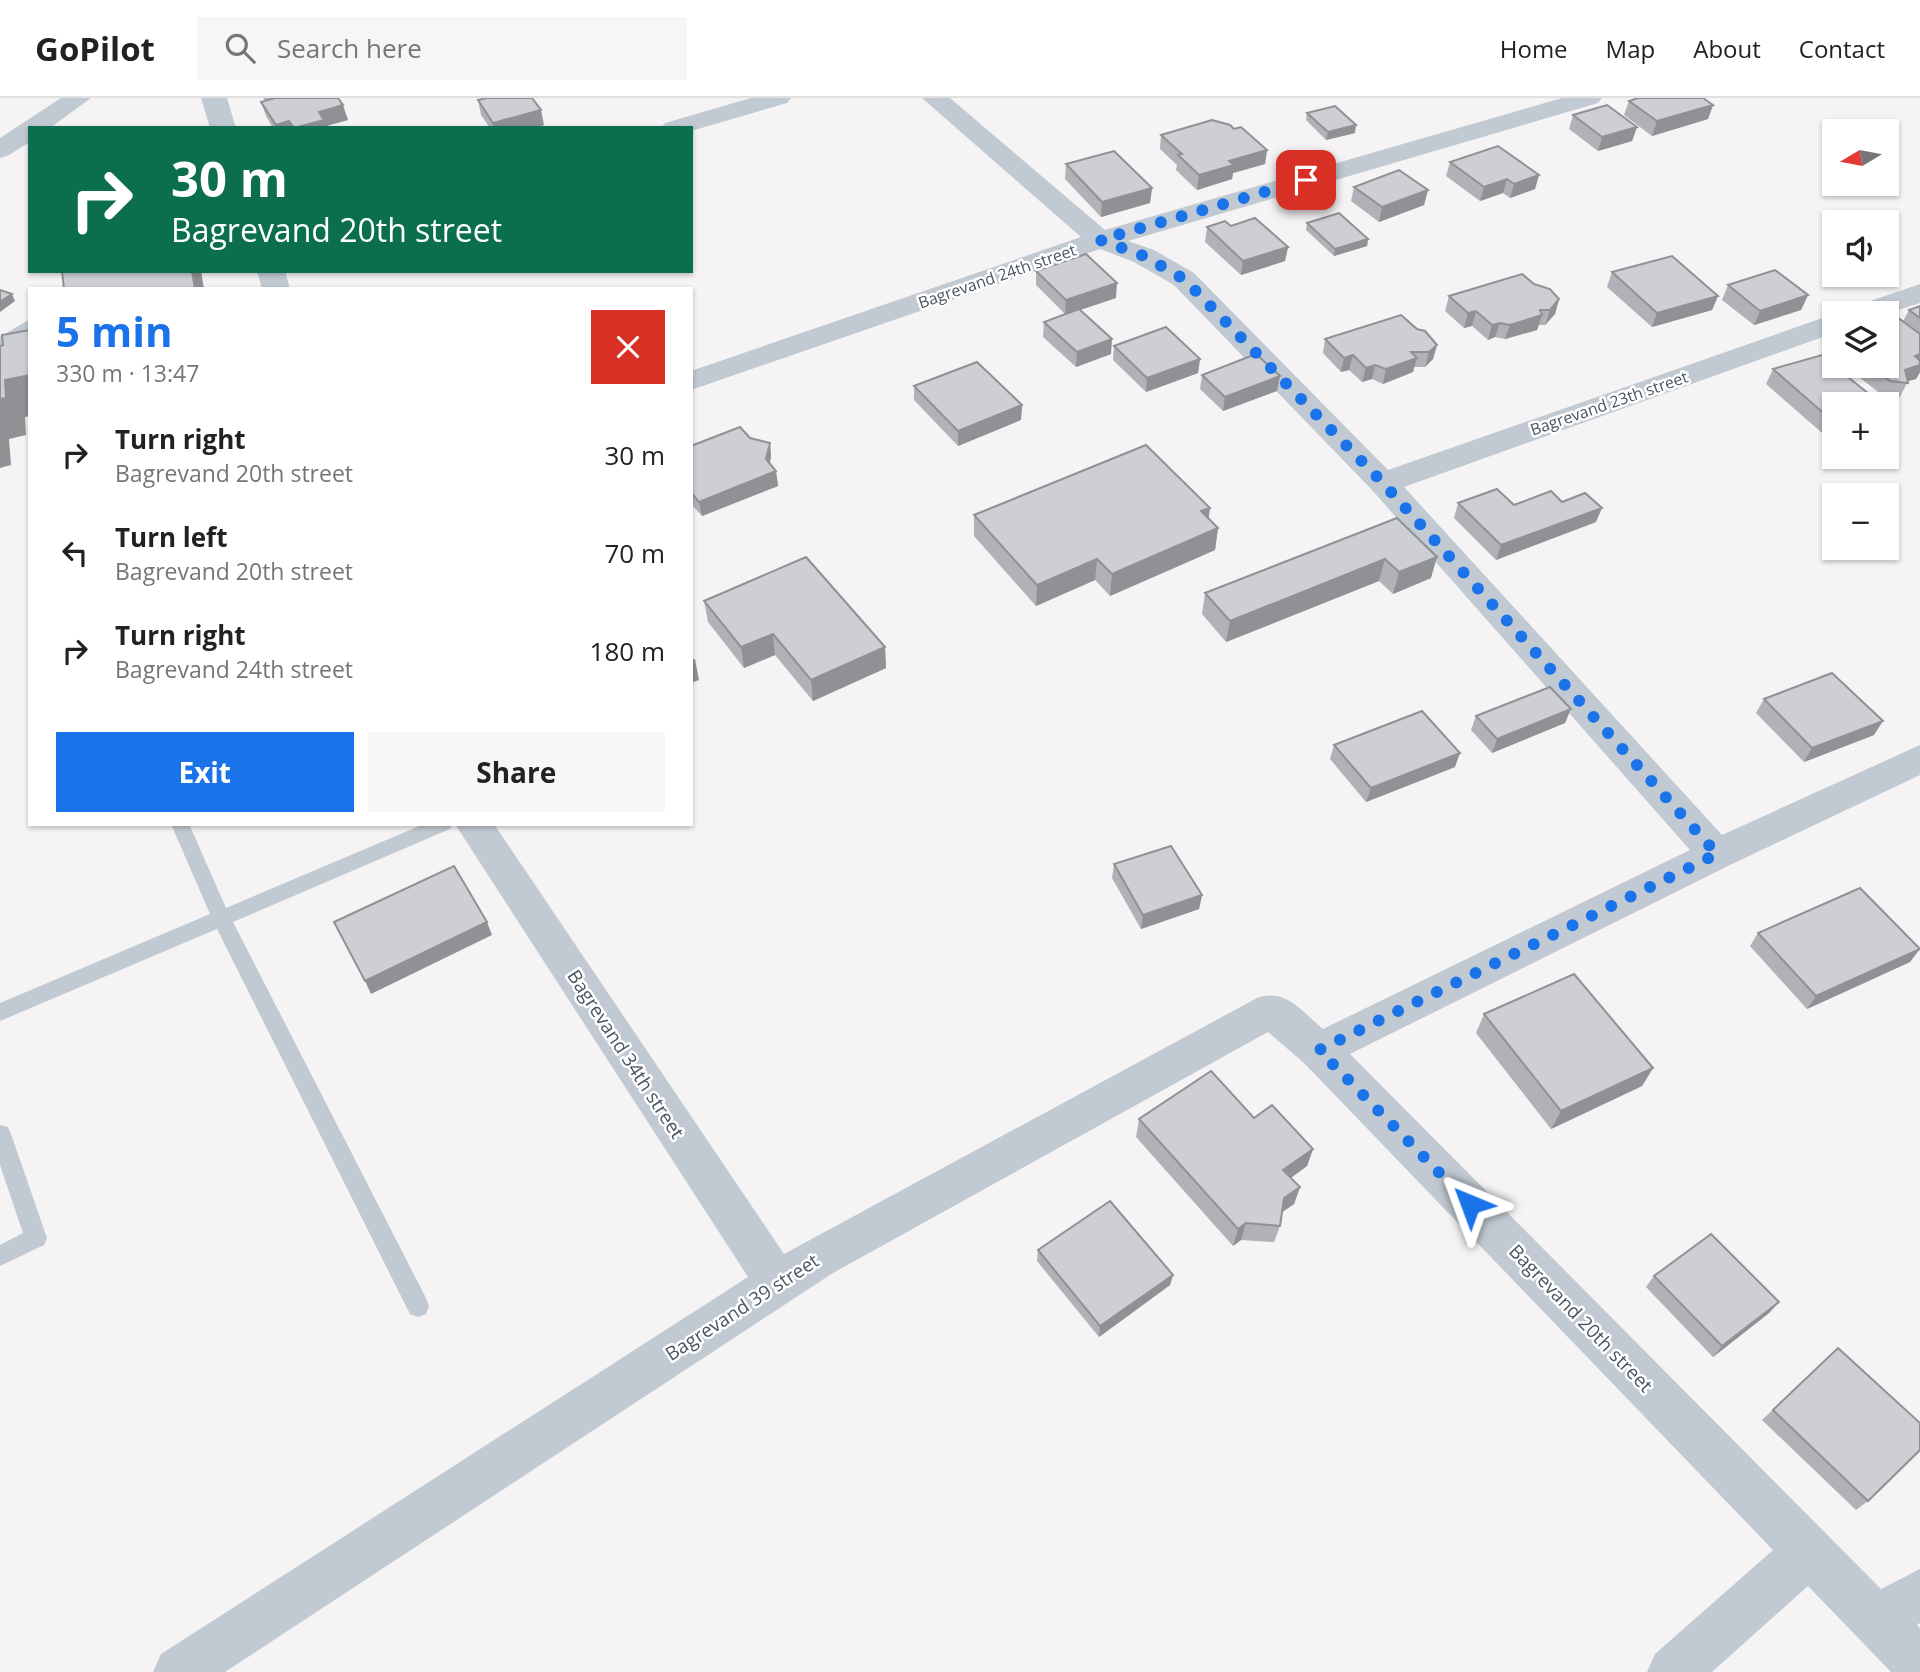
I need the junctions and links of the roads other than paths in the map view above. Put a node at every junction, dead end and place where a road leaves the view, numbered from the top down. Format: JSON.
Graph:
{"nodes":[{"id":1,"x":78,"y":98,"type":"edge"},
{"id":2,"x":214,"y":98,"type":"edge"},
{"id":3,"x":778,"y":98,"type":"edge"},
{"id":4,"x":935,"y":98,"type":"edge"},
{"id":5,"x":1589,"y":98,"type":"edge"},
{"id":6,"x":36,"y":126,"type":"edge"},
{"id":7,"x":222,"y":126,"type":"edge"},
{"id":8,"x":681,"y":126,"type":"edge"},
{"id":9,"x":28,"y":132,"type":"edge"},
{"id":10,"x":0,"y":150,"type":"edge"},
{"id":11,"x":1100,"y":240,"type":"junction"},
{"id":12,"x":1920,"y":293,"type":"edge"},
{"id":13,"x":1897,"y":301,"type":"edge"},
{"id":14,"x":28,"y":324,"type":"edge"},
{"id":15,"x":1822,"y":327,"type":"edge"},
{"id":16,"x":0,"y":344,"type":"edge"},
{"id":17,"x":693,"y":380,"type":"edge"},
{"id":18,"x":1383,"y":483,"type":"junction"},
{"id":19,"x":1920,"y":759,"type":"edge"},
{"id":20,"x":181,"y":826,"type":"edge"},
{"id":21,"x":438,"y":826,"type":"edge"},
{"id":22,"x":475,"y":826,"type":"edge"},
{"id":23,"x":1717,"y":854,"type":"junction"},
{"id":24,"x":220,"y":918,"type":"junction"},
{"id":25,"x":0,"y":1012,"type":"edge"},
{"id":26,"x":1319,"y":1050,"type":"junction"},
{"id":27,"x":0,"y":1134,"type":"edge"},
{"id":28,"x":0,"y":1256,"type":"edge"},
{"id":29,"x":777,"y":1283,"type":"junction"},
{"id":30,"x":418,"y":1306,"type":"dead end"},
{"id":31,"x":1810,"y":1550,"type":"junction"},
{"id":32,"x":1920,"y":1594,"type":"edge"},
{"id":33,"x":1877,"y":1620,"type":"junction"},
{"id":34,"x":1920,"y":1665,"type":"edge"},
{"id":35,"x":179,"y":1672,"type":"edge"},
{"id":36,"x":1673,"y":1672,"type":"edge"}],
"edges":[{"from":1,"to":6,"type":"street"},
{"from":2,"to":7,"type":"street"},
{"from":3,"to":8,"type":"street"},
{"from":4,"to":11,"type":"street"},
{"from":5,"to":11,"type":"street","name":"Bagrevand 24th street"},
{"from":9,"to":10,"type":"street"},
{"from":11,"to":17,"type":"street","name":"Bagrevand 24th street"},
{"from":11,"to":18,"type":"street"},
{"from":12,"to":13,"type":"street"},
{"from":14,"to":16,"type":"lane"},
{"from":15,"to":18,"type":"street","name":"Bagrevand 23th street"},
{"from":18,"to":23,"type":"street"},
{"from":19,"to":23,"type":"street"},
{"from":20,"to":24,"type":"lane"},
{"from":21,"to":24,"type":"lane"},
{"from":22,"to":29,"type":"street","name":"Bagrevand 34th street"},
{"from":23,"to":26,"type":"street"},
{"from":24,"to":25,"type":"lane"},
{"from":24,"to":30,"type":"lane"},
{"from":26,"to":29,"type":"street","name":"Bagrevand 39 street"},
{"from":26,"to":31,"type":"street","name":"Bagrevand 20th street"},
{"from":27,"to":28,"type":"lane"},
{"from":29,"to":35,"type":"street","name":"Bagrevand 39 street"},
{"from":31,"to":33,"type":"street","name":"Bagrevand 20th street"},
{"from":31,"to":36,"type":"street"},
{"from":32,"to":33,"type":"street"},
{"from":33,"to":34,"type":"street","name":"Bagrevand 20th street"}]}
